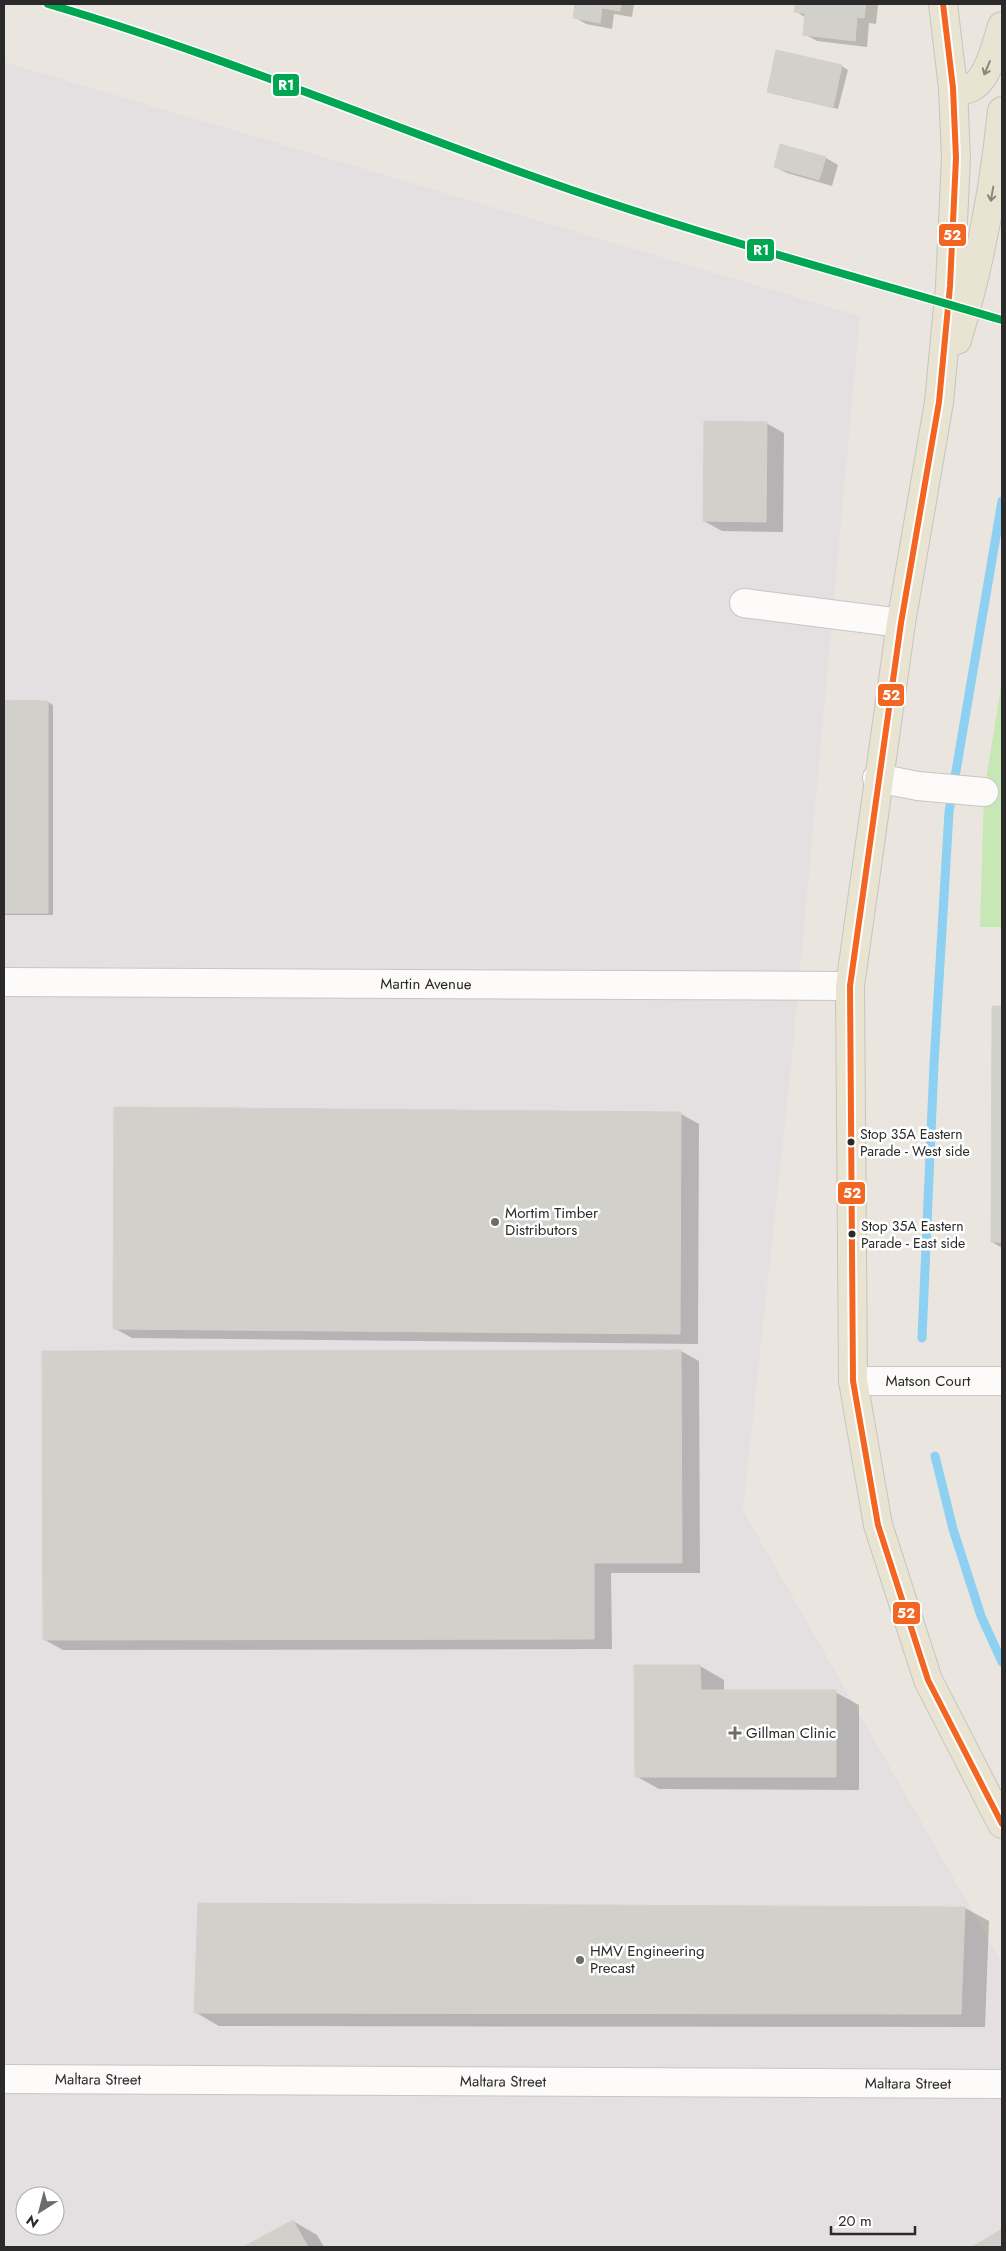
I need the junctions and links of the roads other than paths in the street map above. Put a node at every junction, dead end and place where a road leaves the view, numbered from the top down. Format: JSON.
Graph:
{"nodes":[{"id":1,"x":943,"y":4,"type":"edge"},
{"id":2,"x":1002,"y":26,"type":"edge"},
{"id":3,"x":954,"y":88,"type":"junction"},
{"id":4,"x":1002,"y":111,"type":"edge"},
{"id":5,"x":939,"y":402,"type":"junction"},
{"id":6,"x":744,"y":603,"type":"dead end"},
{"id":7,"x":901,"y":623,"type":"junction"},
{"id":8,"x":877,"y":778,"type":"junction"},
{"id":9,"x":984,"y":792,"type":"dead end"},
{"id":10,"x":4,"y":982,"type":"edge"},
{"id":11,"x":850,"y":986,"type":"junction"},
{"id":12,"x":853,"y":1381,"type":"junction"},
{"id":13,"x":1002,"y":1381,"type":"edge"},
{"id":14,"x":1002,"y":1824,"type":"edge"},
{"id":15,"x":4,"y":2079,"type":"edge"},
{"id":16,"x":1002,"y":2084,"type":"edge"}],
"edges":[{"from":1,"to":3,"type":"main road"},
{"from":2,"to":3,"type":"main road","one_way":true},
{"from":3,"to":5,"type":"main road"},
{"from":4,"to":5,"type":"main road","one_way":true},
{"from":5,"to":7,"type":"main road"},
{"from":6,"to":7,"type":"street"},
{"from":7,"to":8,"type":"main road"},
{"from":8,"to":9,"type":"street"},
{"from":8,"to":11,"type":"main road"},
{"from":10,"to":11,"type":"street","name":"Martin Avenue"},
{"from":11,"to":12,"type":"main road"},
{"from":12,"to":13,"type":"street","name":"Matson Court"},
{"from":12,"to":14,"type":"main road"},
{"from":15,"to":16,"type":"street","name":"Maltara Street"}]}
